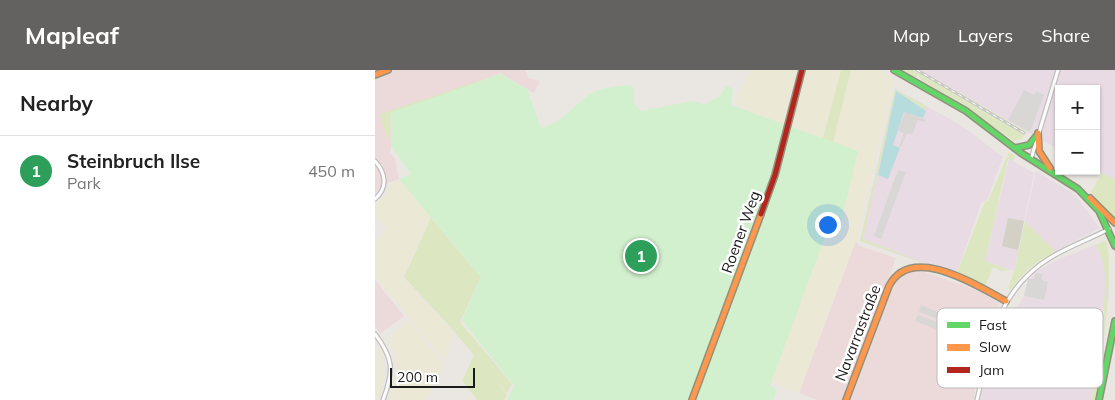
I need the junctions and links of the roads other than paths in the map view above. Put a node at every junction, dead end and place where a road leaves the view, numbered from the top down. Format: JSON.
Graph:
{"nodes":[{"id":1,"x":388,"y":70,"type":"edge"},
{"id":2,"x":802,"y":70,"type":"edge"},
{"id":3,"x":894,"y":70,"type":"edge"},
{"id":4,"x":1058,"y":70,"type":"edge"},
{"id":5,"x":375,"y":75,"type":"edge"},
{"id":6,"x":1038,"y":133,"type":"junction"},
{"id":7,"x":1015,"y":148,"type":"junction"},
{"id":8,"x":1031,"y":158,"type":"junction"},
{"id":9,"x":375,"y":161,"type":"edge"},
{"id":10,"x":1052,"y":170,"type":"junction"},
{"id":11,"x":1088,"y":197,"type":"junction"},
{"id":12,"x":375,"y":199,"type":"edge"},
{"id":13,"x":1115,"y":223,"type":"edge"},
{"id":14,"x":1112,"y":228,"type":"edge"},
{"id":15,"x":1115,"y":246,"type":"edge"},
{"id":16,"x":1006,"y":301,"type":"junction"},
{"id":17,"x":1003,"y":308,"type":"edge"},
{"id":18,"x":1115,"y":321,"type":"edge"},
{"id":19,"x":375,"y":334,"type":"edge"},
{"id":20,"x":1103,"y":380,"type":"edge"},
{"id":21,"x":383,"y":400,"type":"edge"},
{"id":22,"x":692,"y":400,"type":"edge"},
{"id":23,"x":846,"y":400,"type":"edge"}],
"edges":[{"from":1,"to":5,"type":"street"},
{"from":2,"to":22,"type":"street","name":"Roener Weg"},
{"from":3,"to":7,"type":"street"},
{"from":4,"to":6,"type":"street"},
{"from":6,"to":7,"type":"street"},
{"from":6,"to":8,"type":"street"},
{"from":6,"to":10,"type":"street"},
{"from":7,"to":8,"type":"street"},
{"from":8,"to":10,"type":"street"},
{"from":9,"to":12,"type":"street"},
{"from":10,"to":11,"type":"street"},
{"from":11,"to":13,"type":"street"},
{"from":11,"to":14,"type":"street"},
{"from":14,"to":15,"type":"street"},
{"from":14,"to":16,"type":"street"},
{"from":16,"to":17,"type":"street"},
{"from":16,"to":23,"type":"street","name":"Navarrastraße"},
{"from":18,"to":20,"type":"street"},
{"from":19,"to":21,"type":"street"}]}
